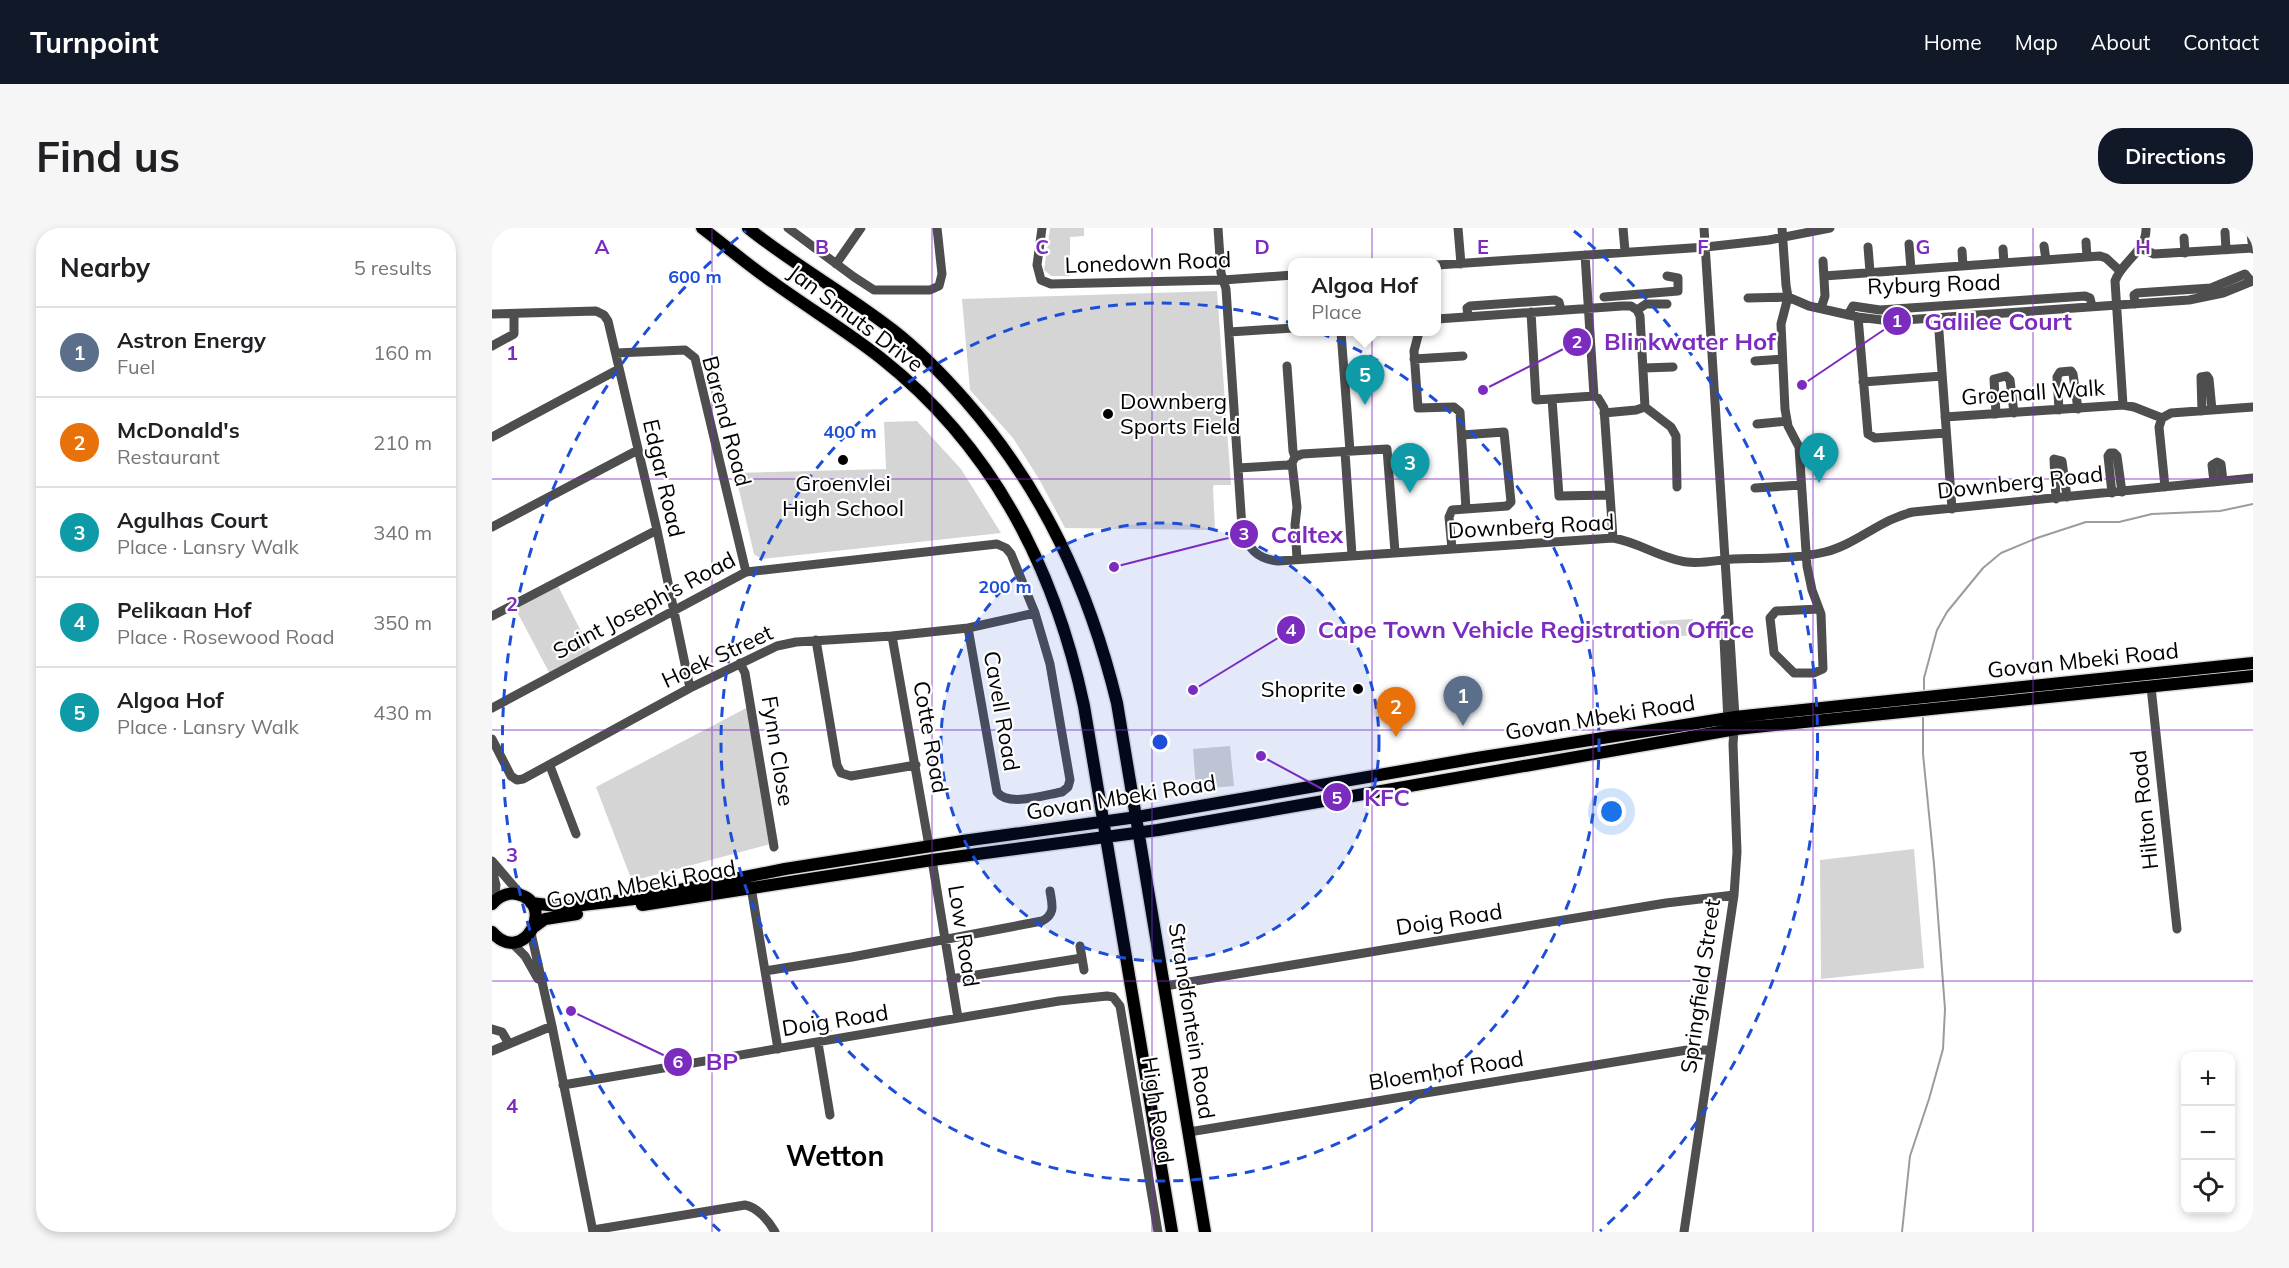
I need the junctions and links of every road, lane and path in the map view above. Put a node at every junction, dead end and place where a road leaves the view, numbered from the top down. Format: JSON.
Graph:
{"nodes":[{"id":1,"x":702,"y":228,"type":"edge"},
{"id":2,"x":748,"y":228,"type":"edge"},
{"id":3,"x":788,"y":228,"type":"edge"},
{"id":4,"x":861,"y":228,"type":"edge"},
{"id":5,"x":937,"y":228,"type":"edge"},
{"id":6,"x":1042,"y":228,"type":"edge"},
{"id":7,"x":1218,"y":228,"type":"edge"},
{"id":8,"x":1458,"y":228,"type":"edge"},
{"id":9,"x":1623,"y":228,"type":"edge"},
{"id":10,"x":1704,"y":228,"type":"edge"},
{"id":11,"x":1830,"y":228,"type":"edge"},
{"id":12,"x":2146,"y":228,"type":"edge"},
{"id":13,"x":2225,"y":232,"type":"dead end"},
{"id":14,"x":1782,"y":233,"type":"edge"},
{"id":15,"x":2251,"y":234,"type":"dead end"},
{"id":16,"x":2184,"y":238,"type":"dead end"},
{"id":17,"x":2086,"y":242,"type":"dead end"},
{"id":18,"x":1909,"y":244,"type":"dead end"},
{"id":19,"x":2044,"y":246,"type":"dead end"},
{"id":20,"x":1706,"y":247,"type":"junction"},
{"id":21,"x":1868,"y":247,"type":"dead end"},
{"id":22,"x":2140,"y":248,"type":"junction"},
{"id":23,"x":2253,"y":248,"type":"edge"},
{"id":24,"x":2003,"y":249,"type":"dead end"},
{"id":25,"x":2226,"y":250,"type":"junction"},
{"id":26,"x":1962,"y":251,"type":"dead end"},
{"id":27,"x":1625,"y":252,"type":"junction"},
{"id":28,"x":2185,"y":253,"type":"junction"},
{"id":29,"x":1586,"y":255,"type":"junction"},
{"id":30,"x":2087,"y":257,"type":"junction"},
{"id":31,"x":2046,"y":260,"type":"junction"},
{"id":32,"x":1823,"y":261,"type":"dead end"},
{"id":33,"x":2004,"y":263,"type":"junction"},
{"id":34,"x":836,"y":264,"type":"junction"},
{"id":35,"x":1461,"y":264,"type":"junction"},
{"id":36,"x":1441,"y":265,"type":"edge"},
{"id":37,"x":1963,"y":266,"type":"junction"},
{"id":38,"x":1911,"y":269,"type":"junction"},
{"id":39,"x":2120,"y":271,"type":"junction"},
{"id":40,"x":1870,"y":272,"type":"junction"},
{"id":41,"x":1288,"y":275,"type":"edge"},
{"id":42,"x":1667,"y":276,"type":"dead end"},
{"id":43,"x":1824,"y":276,"type":"junction"},
{"id":44,"x":1223,"y":280,"type":"junction"},
{"id":45,"x":2252,"y":281,"type":"edge"},
{"id":46,"x":1621,"y":296,"type":"junction"},
{"id":47,"x":1604,"y":297,"type":"dead end"},
{"id":48,"x":1788,"y":297,"type":"junction"},
{"id":49,"x":1748,"y":298,"type":"dead end"},
{"id":50,"x":1667,"y":304,"type":"dead end"},
{"id":51,"x":2117,"y":304,"type":"junction"},
{"id":52,"x":1622,"y":306,"type":"junction"},
{"id":53,"x":2092,"y":306,"type":"junction"},
{"id":54,"x":1589,"y":308,"type":"junction"},
{"id":55,"x":1821,"y":308,"type":"junction"},
{"id":56,"x":1561,"y":310,"type":"junction"},
{"id":57,"x":1637,"y":310,"type":"junction"},
{"id":58,"x":1531,"y":312,"type":"junction"},
{"id":59,"x":514,"y":314,"type":"junction"},
{"id":60,"x":492,"y":315,"type":"edge"},
{"id":61,"x":1468,"y":316,"type":"junction"},
{"id":62,"x":1853,"y":316,"type":"junction"},
{"id":63,"x":1938,"y":318,"type":"junction"},
{"id":64,"x":1441,"y":319,"type":"edge"},
{"id":65,"x":1288,"y":328,"type":"edge"},
{"id":66,"x":1228,"y":332,"type":"junction"},
{"id":67,"x":1341,"y":336,"type":"edge"},
{"id":68,"x":1418,"y":336,"type":"edge"},
{"id":69,"x":492,"y":346,"type":"edge"},
{"id":70,"x":616,"y":353,"type":"junction"},
{"id":71,"x":1463,"y":356,"type":"dead end"},
{"id":72,"x":1414,"y":359,"type":"junction"},
{"id":73,"x":1782,"y":359,"type":"junction"},
{"id":74,"x":1755,"y":361,"type":"dead end"},
{"id":75,"x":1287,"y":366,"type":"dead end"},
{"id":76,"x":1673,"y":367,"type":"dead end"},
{"id":77,"x":1644,"y":368,"type":"junction"},
{"id":78,"x":619,"y":369,"type":"junction"},
{"id":79,"x":1942,"y":376,"type":"junction"},
{"id":80,"x":1863,"y":382,"type":"junction"},
{"id":81,"x":1594,"y":396,"type":"junction"},
{"id":82,"x":1552,"y":399,"type":"junction"},
{"id":83,"x":2123,"y":405,"type":"junction"},
{"id":84,"x":1645,"y":407,"type":"junction"},
{"id":85,"x":2253,"y":407,"type":"edge"},
{"id":86,"x":2078,"y":409,"type":"junction"},
{"id":87,"x":2059,"y":410,"type":"junction"},
{"id":88,"x":2212,"y":410,"type":"junction"},
{"id":89,"x":2202,"y":411,"type":"junction"},
{"id":90,"x":1605,"y":412,"type":"junction"},
{"id":91,"x":2014,"y":413,"type":"junction"},
{"id":92,"x":1996,"y":414,"type":"junction"},
{"id":93,"x":1945,"y":417,"type":"junction"},
{"id":94,"x":2162,"y":418,"type":"junction"},
{"id":95,"x":1787,"y":421,"type":"junction"},
{"id":96,"x":1757,"y":424,"type":"dead end"},
{"id":97,"x":1946,"y":433,"type":"junction"},
{"id":98,"x":1462,"y":435,"type":"junction"},
{"id":99,"x":492,"y":437,"type":"edge"},
{"id":100,"x":638,"y":450,"type":"junction"},
{"id":101,"x":1348,"y":451,"type":"junction"},
{"id":102,"x":1294,"y":460,"type":"junction"},
{"id":103,"x":1238,"y":468,"type":"junction"},
{"id":104,"x":2253,"y":478,"type":"edge"},
{"id":105,"x":1801,"y":485,"type":"junction"},
{"id":106,"x":1677,"y":487,"type":"dead end"},
{"id":107,"x":2165,"y":487,"type":"junction"},
{"id":108,"x":1755,"y":488,"type":"dead end"},
{"id":109,"x":2122,"y":492,"type":"junction"},
{"id":110,"x":2112,"y":493,"type":"junction"},
{"id":111,"x":1610,"y":495,"type":"junction"},
{"id":112,"x":2067,"y":498,"type":"junction"},
{"id":113,"x":2056,"y":499,"type":"junction"},
{"id":114,"x":1466,"y":508,"type":"junction"},
{"id":115,"x":1952,"y":509,"type":"junction"},
{"id":116,"x":492,"y":527,"type":"edge"},
{"id":117,"x":657,"y":530,"type":"junction"},
{"id":118,"x":1613,"y":538,"type":"junction"},
{"id":119,"x":1452,"y":549,"type":"junction"},
{"id":120,"x":1395,"y":552,"type":"junction"},
{"id":121,"x":1808,"y":554,"type":"junction"},
{"id":122,"x":1352,"y":555,"type":"junction"},
{"id":123,"x":1297,"y":560,"type":"junction"},
{"id":124,"x":1727,"y":560,"type":"junction"},
{"id":125,"x":746,"y":572,"type":"junction"},
{"id":126,"x":1819,"y":609,"type":"junction"},
{"id":127,"x":674,"y":610,"type":"junction"},
{"id":128,"x":1035,"y":613,"type":"junction"},
{"id":129,"x":492,"y":616,"type":"edge"},
{"id":130,"x":968,"y":628,"type":"junction"},
{"id":131,"x":892,"y":636,"type":"junction"},
{"id":132,"x":816,"y":640,"type":"junction"},
{"id":133,"x":740,"y":663,"type":"junction"},
{"id":134,"x":2253,"y":663,"type":"edge"},
{"id":135,"x":2253,"y":676,"type":"edge"},
{"id":136,"x":2151,"y":687,"type":"junction"},
{"id":137,"x":690,"y":688,"type":"junction"},
{"id":138,"x":1929,"y":703,"type":"junction"},
{"id":139,"x":492,"y":708,"type":"edge"},
{"id":140,"x":1732,"y":723,"type":"junction"},
{"id":141,"x":492,"y":739,"type":"edge"},
{"id":142,"x":916,"y":765,"type":"junction"},
{"id":143,"x":550,"y":766,"type":"junction"},
{"id":144,"x":1038,"y":797,"type":"joint"},
{"id":145,"x":1137,"y":817,"type":"junction"},
{"id":146,"x":1104,"y":822,"type":"junction"},
{"id":147,"x":1139,"y":832,"type":"junction"},
{"id":148,"x":576,"y":834,"type":"dead end"},
{"id":149,"x":1107,"y":837,"type":"junction"},
{"id":150,"x":929,"y":846,"type":"junction"},
{"id":151,"x":774,"y":847,"type":"dead end"},
{"id":152,"x":932,"y":860,"type":"junction"},
{"id":153,"x":492,"y":861,"type":"edge"},
{"id":154,"x":492,"y":869,"type":"edge"},
{"id":155,"x":751,"y":887,"type":"junction"},
{"id":156,"x":1050,"y":891,"type":"dead end"},
{"id":157,"x":1734,"y":895,"type":"junction"},
{"id":158,"x":527,"y":900,"type":"junction"},
{"id":159,"x":493,"y":903,"type":"edge"},
{"id":160,"x":2176,"y":928,"type":"dead end"},
{"id":161,"x":533,"y":930,"type":"junction"},
{"id":162,"x":494,"y":935,"type":"edge"},
{"id":163,"x":944,"y":939,"type":"junction"},
{"id":164,"x":511,"y":942,"type":"junction"},
{"id":165,"x":1080,"y":946,"type":"dead end"},
{"id":166,"x":1082,"y":958,"type":"junction"},
{"id":167,"x":1084,"y":970,"type":"dead end"},
{"id":168,"x":765,"y":971,"type":"junction"},
{"id":169,"x":951,"y":979,"type":"junction"},
{"id":170,"x":1171,"y":985,"type":"dead end"},
{"id":171,"x":543,"y":989,"type":"junction"},
{"id":172,"x":1113,"y":997,"type":"joint"},
{"id":173,"x":958,"y":1018,"type":"junction"},
{"id":174,"x":552,"y":1026,"type":"junction"},
{"id":175,"x":492,"y":1029,"type":"edge"},
{"id":176,"x":818,"y":1043,"type":"junction"},
{"id":177,"x":508,"y":1044,"type":"junction"},
{"id":178,"x":777,"y":1049,"type":"junction"},
{"id":179,"x":1710,"y":1050,"type":"junction"},
{"id":180,"x":492,"y":1051,"type":"edge"},
{"id":181,"x":563,"y":1084,"type":"junction"},
{"id":182,"x":830,"y":1115,"type":"dead end"},
{"id":183,"x":1189,"y":1132,"type":"junction"},
{"id":184,"x":593,"y":1231,"type":"edge"},
{"id":185,"x":775,"y":1232,"type":"edge"},
{"id":186,"x":1158,"y":1232,"type":"edge"},
{"id":187,"x":1172,"y":1232,"type":"edge"},
{"id":188,"x":1205,"y":1232,"type":"edge"},
{"id":189,"x":1684,"y":1232,"type":"edge"}],
"edges":[{"from":1,"to":146,"type":"main road","name":"Jan Smuts Drive"},
{"from":2,"to":145,"type":"main road","name":"Jan Smuts Drive"},
{"from":3,"to":34,"type":"street"},
{"from":4,"to":34,"type":"street"},
{"from":5,"to":34,"type":"street"},
{"from":6,"to":44,"type":"street","name":"Lonedown Road"},
{"from":7,"to":44,"type":"street","name":"Downberg Road"},
{"from":8,"to":35,"type":"street"},
{"from":9,"to":27,"type":"street"},
{"from":10,"to":20,"type":"street","name":"Springfield Street"},
{"from":11,"to":14,"type":"street"},
{"from":12,"to":22,"type":"street"},
{"from":13,"to":25,"type":"street"},
{"from":14,"to":20,"type":"street"},
{"from":14,"to":48,"type":"street"},
{"from":15,"to":23,"type":"street"},
{"from":16,"to":28,"type":"street"},
{"from":17,"to":30,"type":"street"},
{"from":18,"to":38,"type":"street"},
{"from":19,"to":31,"type":"street"},
{"from":20,"to":27,"type":"street"},
{"from":20,"to":124,"type":"street","name":"Springfield Street"},
{"from":21,"to":40,"type":"street"},
{"from":22,"to":28,"type":"street"},
{"from":22,"to":39,"type":"street"},
{"from":23,"to":25,"type":"street"},
{"from":24,"to":33,"type":"street"},
{"from":25,"to":28,"type":"street"},
{"from":26,"to":37,"type":"street"},
{"from":27,"to":29,"type":"street"},
{"from":29,"to":35,"type":"street"},
{"from":29,"to":54,"type":"street"},
{"from":30,"to":31,"type":"street"},
{"from":30,"to":39,"type":"street"},
{"from":31,"to":33,"type":"street"},
{"from":32,"to":43,"type":"street"},
{"from":33,"to":37,"type":"street"},
{"from":35,"to":36,"type":"street"},
{"from":37,"to":38,"type":"street"},
{"from":38,"to":40,"type":"street"},
{"from":39,"to":51,"type":"street","name":"Groenall Walk"},
{"from":40,"to":43,"type":"street"},
{"from":41,"to":44,"type":"street","name":"Lonedown Road"},
{"from":42,"to":46,"type":"street"},
{"from":43,"to":55,"type":"street"},
{"from":44,"to":66,"type":"street","name":"Downberg Road"},
{"from":45,"to":51,"type":"street","name":"Ryburg Road"},
{"from":46,"to":47,"type":"street"},
{"from":46,"to":52,"type":"street"},
{"from":48,"to":49,"type":"street"},
{"from":48,"to":55,"type":"street","name":"Ryburg Road"},
{"from":48,"to":73,"type":"street"},
{"from":50,"to":57,"type":"street"},
{"from":51,"to":53,"type":"street","name":"Ryburg Road"},
{"from":51,"to":83,"type":"street","name":"Groenall Walk"},
{"from":52,"to":54,"type":"street"},
{"from":52,"to":57,"type":"street"},
{"from":53,"to":62,"type":"street","name":"Ryburg Road"},
{"from":53,"to":63,"type":"street","name":"Ryburg Road"},
{"from":54,"to":56,"type":"street"},
{"from":54,"to":81,"type":"street"},
{"from":55,"to":62,"type":"street","name":"Ryburg Road"},
{"from":56,"to":58,"type":"street"},
{"from":56,"to":61,"type":"street"},
{"from":57,"to":77,"type":"street"},
{"from":58,"to":61,"type":"street"},
{"from":58,"to":82,"type":"street"},
{"from":59,"to":60,"type":"street"},
{"from":59,"to":69,"type":"street"},
{"from":59,"to":70,"type":"street","name":"Edgar Road"},
{"from":61,"to":64,"type":"street"},
{"from":62,"to":63,"type":"street","name":"Ryburg Road"},
{"from":62,"to":80,"type":"street"},
{"from":63,"to":79,"type":"street"},
{"from":65,"to":66,"type":"street"},
{"from":66,"to":103,"type":"street","name":"Downberg Road"},
{"from":67,"to":101,"type":"street"},
{"from":68,"to":72,"type":"street"},
{"from":70,"to":78,"type":"street","name":"Edgar Road"},
{"from":70,"to":125,"type":"street","name":"Barend Road"},
{"from":71,"to":72,"type":"street"},
{"from":72,"to":98,"type":"street"},
{"from":73,"to":74,"type":"street"},
{"from":73,"to":95,"type":"street"},
{"from":75,"to":102,"type":"street"},
{"from":76,"to":77,"type":"street"},
{"from":77,"to":84,"type":"street"},
{"from":78,"to":99,"type":"street"},
{"from":78,"to":100,"type":"street","name":"Edgar Road"},
{"from":79,"to":80,"type":"street"},
{"from":79,"to":93,"type":"street"},
{"from":80,"to":97,"type":"street"},
{"from":81,"to":82,"type":"street"},
{"from":81,"to":90,"type":"street"},
{"from":82,"to":111,"type":"street"},
{"from":83,"to":86,"type":"street","name":"Groenall Walk"},
{"from":83,"to":94,"type":"street","name":"Groenall Walk"},
{"from":84,"to":90,"type":"street"},
{"from":84,"to":106,"type":"street"},
{"from":85,"to":88,"type":"street"},
{"from":86,"to":87,"type":"street","name":"Groenall Walk"},
{"from":86,"to":87,"type":"street"},
{"from":87,"to":91,"type":"street","name":"Groenall Walk"},
{"from":88,"to":89,"type":"street"},
{"from":88,"to":89,"type":"street"},
{"from":89,"to":94,"type":"street"},
{"from":90,"to":111,"type":"street"},
{"from":91,"to":92,"type":"street","name":"Groenall Walk"},
{"from":91,"to":92,"type":"street"},
{"from":92,"to":93,"type":"street","name":"Groenall Walk"},
{"from":93,"to":97,"type":"street"},
{"from":94,"to":107,"type":"street"},
{"from":95,"to":96,"type":"street"},
{"from":95,"to":105,"type":"street"},
{"from":97,"to":115,"type":"street"},
{"from":98,"to":114,"type":"street"},
{"from":98,"to":114,"type":"street"},
{"from":100,"to":116,"type":"street"},
{"from":100,"to":117,"type":"street","name":"Edgar Road"},
{"from":101,"to":102,"type":"street"},
{"from":101,"to":120,"type":"street"},
{"from":101,"to":122,"type":"street"},
{"from":102,"to":103,"type":"street"},
{"from":102,"to":123,"type":"street"},
{"from":103,"to":123,"type":"street","name":"Downberg Road"},
{"from":104,"to":107,"type":"street","name":"Downberg Road"},
{"from":105,"to":108,"type":"street"},
{"from":105,"to":121,"type":"street"},
{"from":107,"to":109,"type":"street","name":"Downberg Road"},
{"from":109,"to":110,"type":"street","name":"Downberg Road"},
{"from":109,"to":110,"type":"street"},
{"from":110,"to":112,"type":"street","name":"Downberg Road"},
{"from":111,"to":118,"type":"street"},
{"from":112,"to":113,"type":"street","name":"Downberg Road"},
{"from":112,"to":113,"type":"street"},
{"from":113,"to":115,"type":"street","name":"Downberg Road"},
{"from":114,"to":119,"type":"street"},
{"from":115,"to":121,"type":"street","name":"Downberg Road"},
{"from":117,"to":127,"type":"street","name":"Edgar Road"},
{"from":117,"to":129,"type":"street"},
{"from":118,"to":119,"type":"street","name":"Downberg Road"},
{"from":118,"to":124,"type":"street","name":"Downberg Road"},
{"from":119,"to":120,"type":"street","name":"Downberg Road"},
{"from":120,"to":122,"type":"street","name":"Downberg Road"},
{"from":121,"to":124,"type":"street","name":"Downberg Road"},
{"from":121,"to":126,"type":"street"},
{"from":122,"to":123,"type":"street","name":"Downberg Road"},
{"from":124,"to":140,"type":"street","name":"Springfield Street"},
{"from":125,"to":127,"type":"street","name":"Saint Joseph's Road"},
{"from":125,"to":128,"type":"street","name":"Saint Joseph's Road"},
{"from":126,"to":126,"type":"street"},
{"from":127,"to":137,"type":"street","name":"Edgar Road"},
{"from":127,"to":139,"type":"street","name":"Saint Joseph's Road"},
{"from":128,"to":130,"type":"street","name":"Hoek Street"},
{"from":128,"to":144,"type":"street","name":"Saint Joseph's Road"},
{"from":130,"to":131,"type":"street","name":"Hoek Street"},
{"from":130,"to":144,"type":"street","name":"Cavell Road"},
{"from":131,"to":132,"type":"street","name":"Hoek Street"},
{"from":131,"to":142,"type":"street","name":"Cotte Road"},
{"from":132,"to":133,"type":"street","name":"Hoek Street"},
{"from":132,"to":142,"type":"street"},
{"from":133,"to":137,"type":"street","name":"Hoek Street"},
{"from":133,"to":151,"type":"street","name":"Fynn Close"},
{"from":134,"to":138,"type":"main road","name":"Govan Mbeki Road"},
{"from":135,"to":136,"type":"main road","name":"Govan Mbeki Road"},
{"from":136,"to":138,"type":"main road","name":"Govan Mbeki Road"},
{"from":136,"to":160,"type":"street","name":"Hilton Road"},
{"from":137,"to":143,"type":"street","name":"Hoek Street"},
{"from":138,"to":140,"type":"main road","name":"Govan Mbeki Road"},
{"from":140,"to":145,"type":"main road","name":"Govan Mbeki Road"},
{"from":140,"to":147,"type":"main road","name":"Govan Mbeki Road"},
{"from":140,"to":157,"type":"street","name":"Springfield Street"},
{"from":141,"to":143,"type":"street","name":"Hoek Street"},
{"from":142,"to":150,"type":"street","name":"Cotte Road"},
{"from":143,"to":148,"type":"street"},
{"from":145,"to":146,"type":"main road","name":"Govan Mbeki Road"},
{"from":145,"to":147,"type":"main road","name":"Strandfontein Road"},
{"from":146,"to":149,"type":"main road"},
{"from":146,"to":150,"type":"main road","name":"Govan Mbeki Road"},
{"from":147,"to":149,"type":"main road","name":"Govan Mbeki Road"},
{"from":147,"to":183,"type":"main road","name":"Strandfontein Road"},
{"from":149,"to":152,"type":"main road","name":"Govan Mbeki Road"},
{"from":149,"to":187,"type":"main road"},
{"from":150,"to":158,"type":"main road","name":"Govan Mbeki Road"},
{"from":152,"to":155,"type":"main road","name":"Govan Mbeki Road"},
{"from":152,"to":163,"type":"street","name":"Low Road"},
{"from":153,"to":158,"type":"street"},
{"from":154,"to":159,"type":"street"},
{"from":155,"to":161,"type":"main road","name":"Govan Mbeki Road"},
{"from":155,"to":168,"type":"street"},
{"from":156,"to":163,"type":"street"},
{"from":157,"to":170,"type":"street","name":"Doig Road"},
{"from":157,"to":179,"type":"street","name":"Springfield Street"},
{"from":158,"to":159,"type":"main road","name":"Govan Mbeki Road"},
{"from":158,"to":161,"type":"main road"},
{"from":161,"to":164,"type":"main road","name":"Govan Mbeki Road"},
{"from":161,"to":171,"type":"street"},
{"from":162,"to":164,"type":"main road"},
{"from":163,"to":168,"type":"street"},
{"from":163,"to":169,"type":"street","name":"Low Road"},
{"from":164,"to":171,"type":"street"},
{"from":165,"to":166,"type":"street"},
{"from":166,"to":167,"type":"street"},
{"from":166,"to":169,"type":"street"},
{"from":168,"to":178,"type":"street"},
{"from":169,"to":173,"type":"street","name":"Low Road"},
{"from":171,"to":174,"type":"street"},
{"from":172,"to":173,"type":"street","name":"Doig Road"},
{"from":172,"to":186,"type":"street","name":"High Road"},
{"from":173,"to":176,"type":"street","name":"Doig Road"},
{"from":174,"to":177,"type":"street"},
{"from":174,"to":181,"type":"street"},
{"from":175,"to":177,"type":"street"},
{"from":176,"to":178,"type":"street","name":"Doig Road"},
{"from":176,"to":182,"type":"street"},
{"from":177,"to":180,"type":"street"},
{"from":178,"to":181,"type":"street","name":"Doig Road"},
{"from":179,"to":183,"type":"street","name":"Bloemhof Road"},
{"from":179,"to":189,"type":"street","name":"Springfield Street"},
{"from":181,"to":184,"type":"street"},
{"from":183,"to":188,"type":"main road","name":"Strandfontein Road"},
{"from":184,"to":185,"type":"street"}]}
